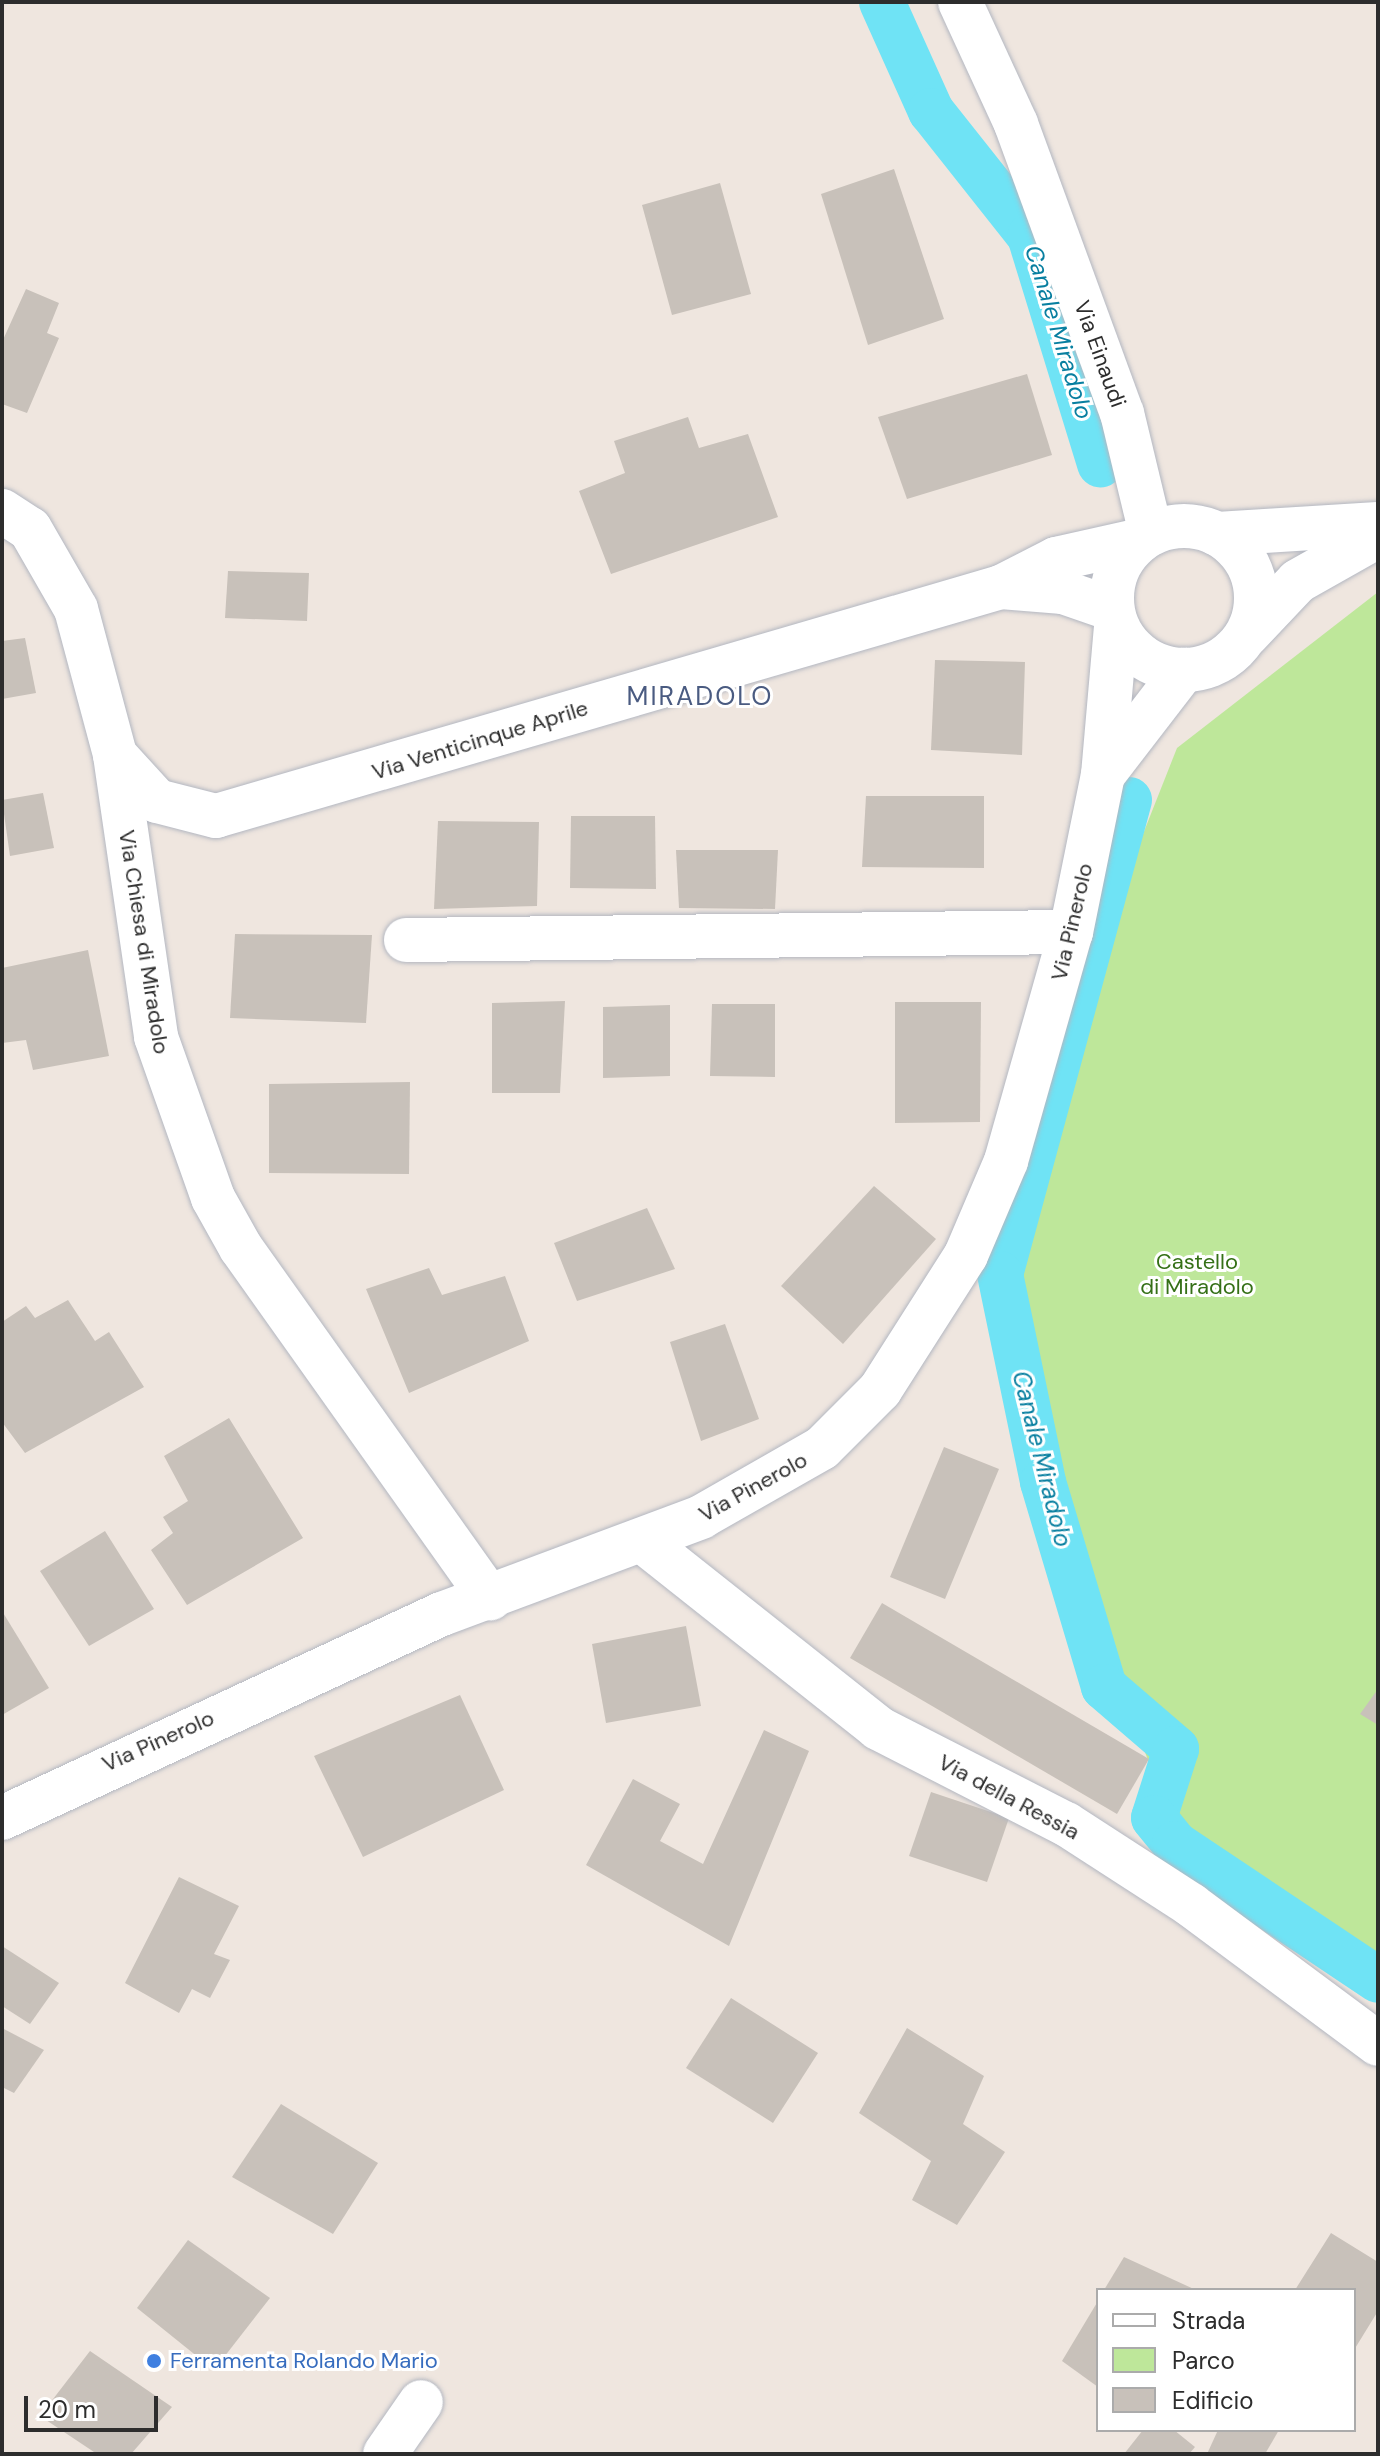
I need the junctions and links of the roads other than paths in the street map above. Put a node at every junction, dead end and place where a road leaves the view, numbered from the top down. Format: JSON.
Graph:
{"nodes":[{"id":1,"x":960,"y":2,"type":"edge"},
{"id":2,"x":2,"y":511,"type":"edge"},
{"id":3,"x":1378,"y":524,"type":"edge"},
{"id":4,"x":1217,"y":534,"type":"junction"},
{"id":5,"x":1378,"y":536,"type":"edge"},
{"id":6,"x":1146,"y":537,"type":"junction"},
{"id":7,"x":1001,"y":587,"type":"junction"},
{"id":8,"x":1114,"y":617,"type":"junction"},
{"id":9,"x":1245,"y":637,"type":"junction"},
{"id":10,"x":1184,"y":670,"type":"junction"},
{"id":11,"x":115,"y":755,"type":"junction"},
{"id":12,"x":1103,"y":775,"type":"junction"},
{"id":13,"x":1071,"y":932,"type":"junction"},
{"id":14,"x":406,"y":940,"type":"dead end"},
{"id":15,"x":645,"y":1543,"type":"junction"},
{"id":16,"x":490,"y":1598,"type":"junction"},
{"id":17,"x":2,"y":1818,"type":"edge"},
{"id":18,"x":1378,"y":2044,"type":"edge"},
{"id":19,"x":421,"y":2402,"type":"dead end"},
{"id":20,"x":385,"y":2454,"type":"edge"}],
"edges":[{"from":1,"to":6,"type":"street","name":"Via Einaudi"},
{"from":2,"to":11,"type":"street","name":"Via Chiesa di Miradolo"},
{"from":3,"to":4,"type":"street"},
{"from":4,"to":6,"type":"street"},
{"from":4,"to":9,"type":"street"},
{"from":5,"to":9,"type":"street"},
{"from":6,"to":7,"type":"street"},
{"from":6,"to":8,"type":"street"},
{"from":7,"to":8,"type":"street"},
{"from":7,"to":11,"type":"street","name":"Via Venticinque Aprile"},
{"from":8,"to":10,"type":"street"},
{"from":8,"to":12,"type":"street","name":"Via Pinerolo"},
{"from":9,"to":10,"type":"street"},
{"from":10,"to":12,"type":"street","name":"Via Pinerolo"},
{"from":11,"to":16,"type":"street","name":"Via Chiesa di Miradolo"},
{"from":12,"to":13,"type":"street","name":"Via Pinerolo"},
{"from":13,"to":14,"type":"street"},
{"from":13,"to":15,"type":"street","name":"Via Pinerolo"},
{"from":15,"to":16,"type":"street","name":"Via Pinerolo"},
{"from":15,"to":18,"type":"street","name":"Via della Ressia"},
{"from":16,"to":17,"type":"street","name":"Via Pinerolo"},
{"from":19,"to":20,"type":"street"}]}
